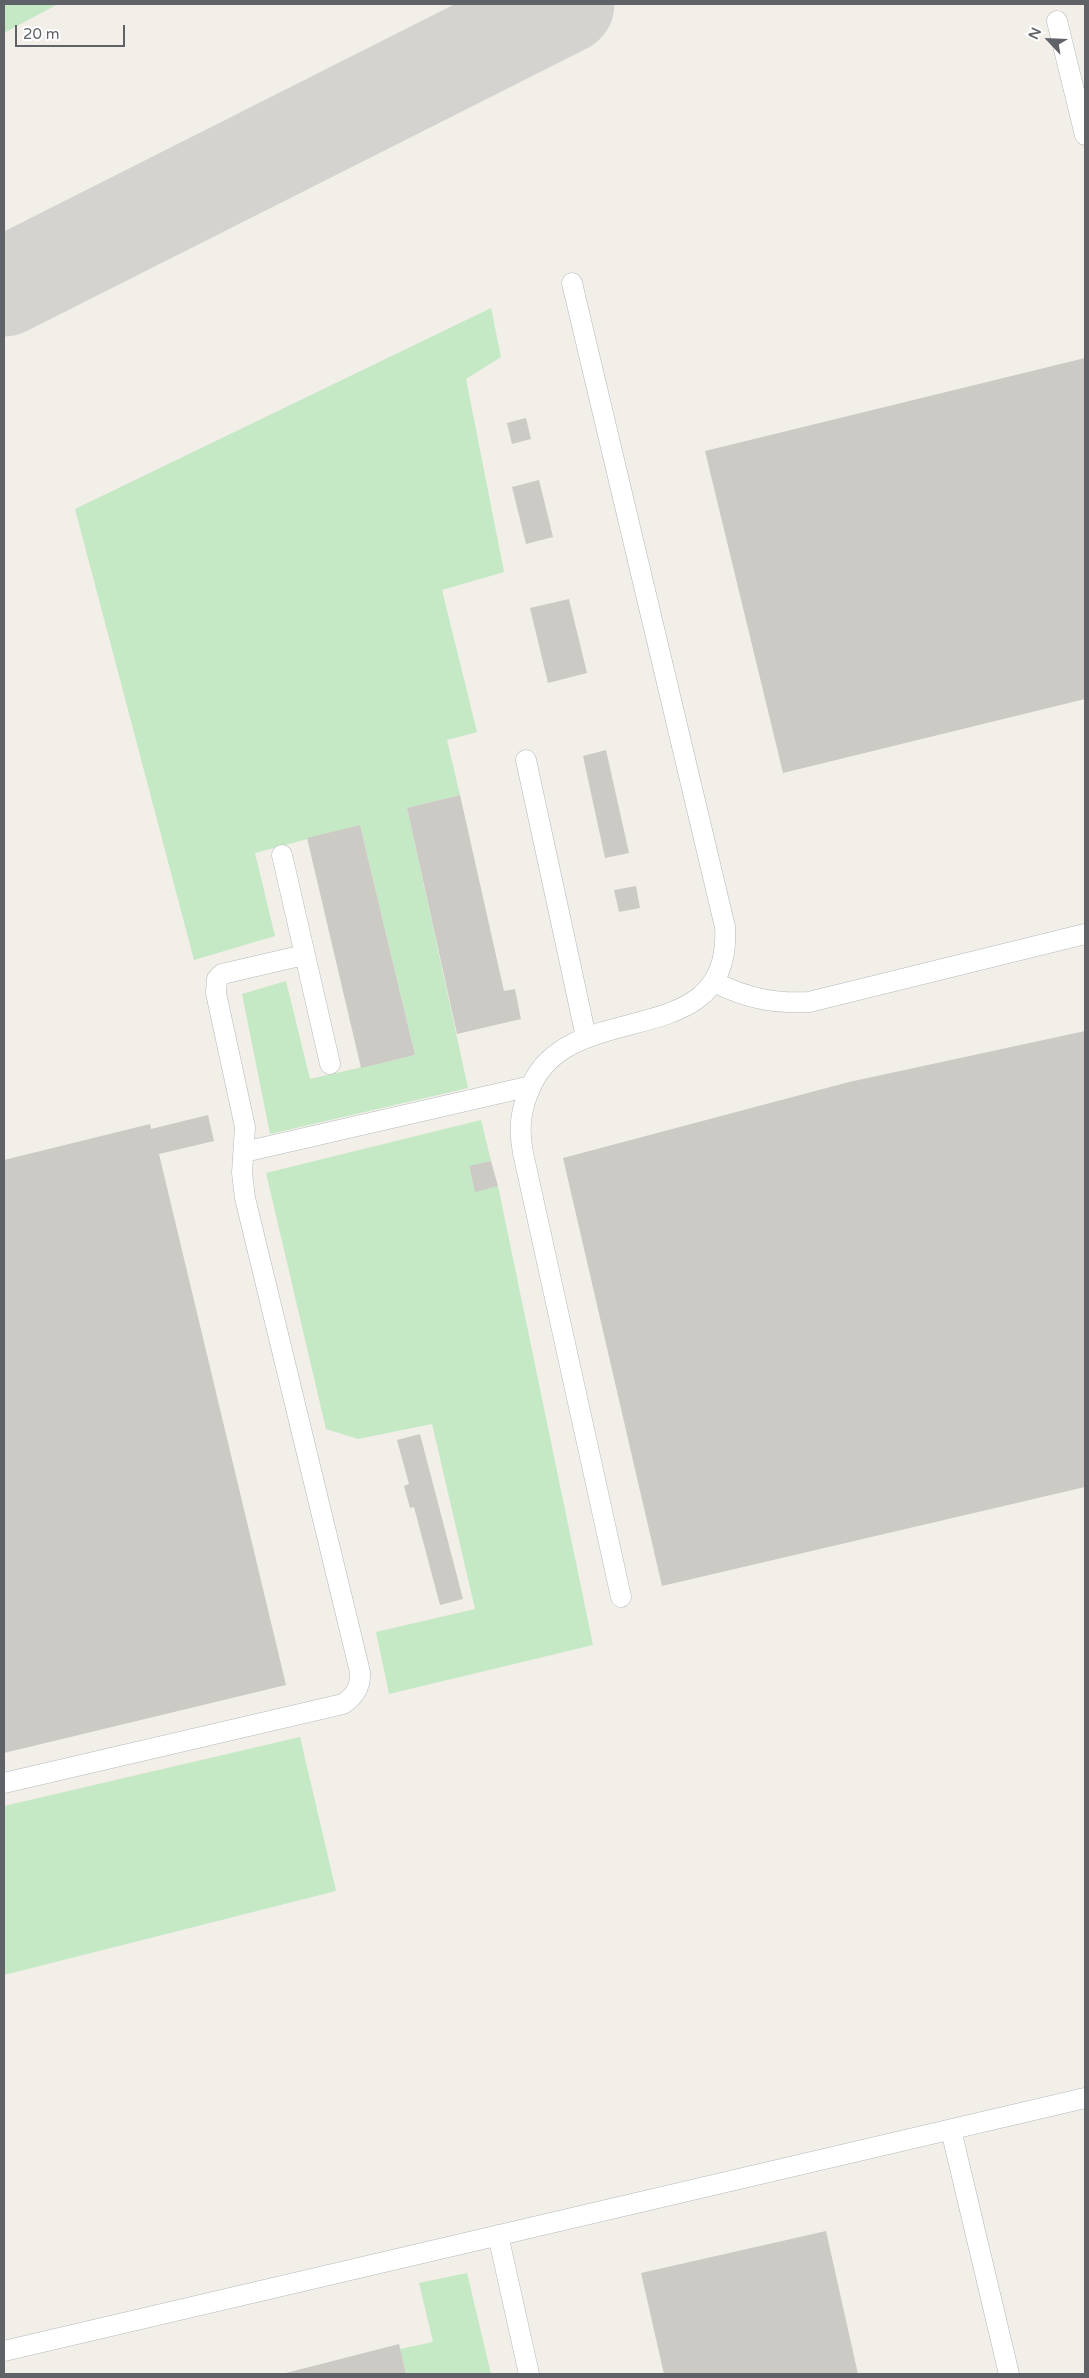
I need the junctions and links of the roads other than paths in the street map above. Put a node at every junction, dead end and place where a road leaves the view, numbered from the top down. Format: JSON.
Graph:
{"nodes":[{"id":1,"x":1057,"y":21,"type":"dead end"},
{"id":2,"x":1085,"y":135,"type":"edge"},
{"id":3,"x":572,"y":283,"type":"dead end"},
{"id":4,"x":526,"y":760,"type":"dead end"},
{"id":5,"x":282,"y":855,"type":"dead end"},
{"id":6,"x":1085,"y":934,"type":"edge"},
{"id":7,"x":304,"y":955,"type":"junction"},
{"id":8,"x":714,"y":982,"type":"junction"},
{"id":9,"x":586,"y":1037,"type":"junction"},
{"id":10,"x":330,"y":1064,"type":"dead end"},
{"id":11,"x":531,"y":1086,"type":"junction"},
{"id":12,"x":244,"y":1152,"type":"junction"},
{"id":13,"x":621,"y":1597,"type":"dead end"},
{"id":14,"x":4,"y":1783,"type":"edge"},
{"id":15,"x":1085,"y":2098,"type":"edge"},
{"id":16,"x":951,"y":2130,"type":"junction"},
{"id":17,"x":498,"y":2235,"type":"junction"},
{"id":18,"x":4,"y":2350,"type":"edge"},
{"id":19,"x":529,"y":2374,"type":"edge"},
{"id":20,"x":1009,"y":2374,"type":"edge"}],
"edges":[{"from":1,"to":2,"type":"lane"},
{"from":3,"to":8,"type":"lane"},
{"from":4,"to":9,"type":"lane"},
{"from":5,"to":7,"type":"lane"},
{"from":6,"to":8,"type":"lane"},
{"from":7,"to":10,"type":"lane"},
{"from":7,"to":12,"type":"lane"},
{"from":8,"to":9,"type":"lane"},
{"from":9,"to":11,"type":"lane"},
{"from":11,"to":12,"type":"lane"},
{"from":11,"to":13,"type":"lane"},
{"from":12,"to":14,"type":"lane"},
{"from":15,"to":16,"type":"lane"},
{"from":16,"to":17,"type":"lane"},
{"from":16,"to":20,"type":"lane"},
{"from":17,"to":18,"type":"lane"},
{"from":17,"to":19,"type":"lane"}]}
